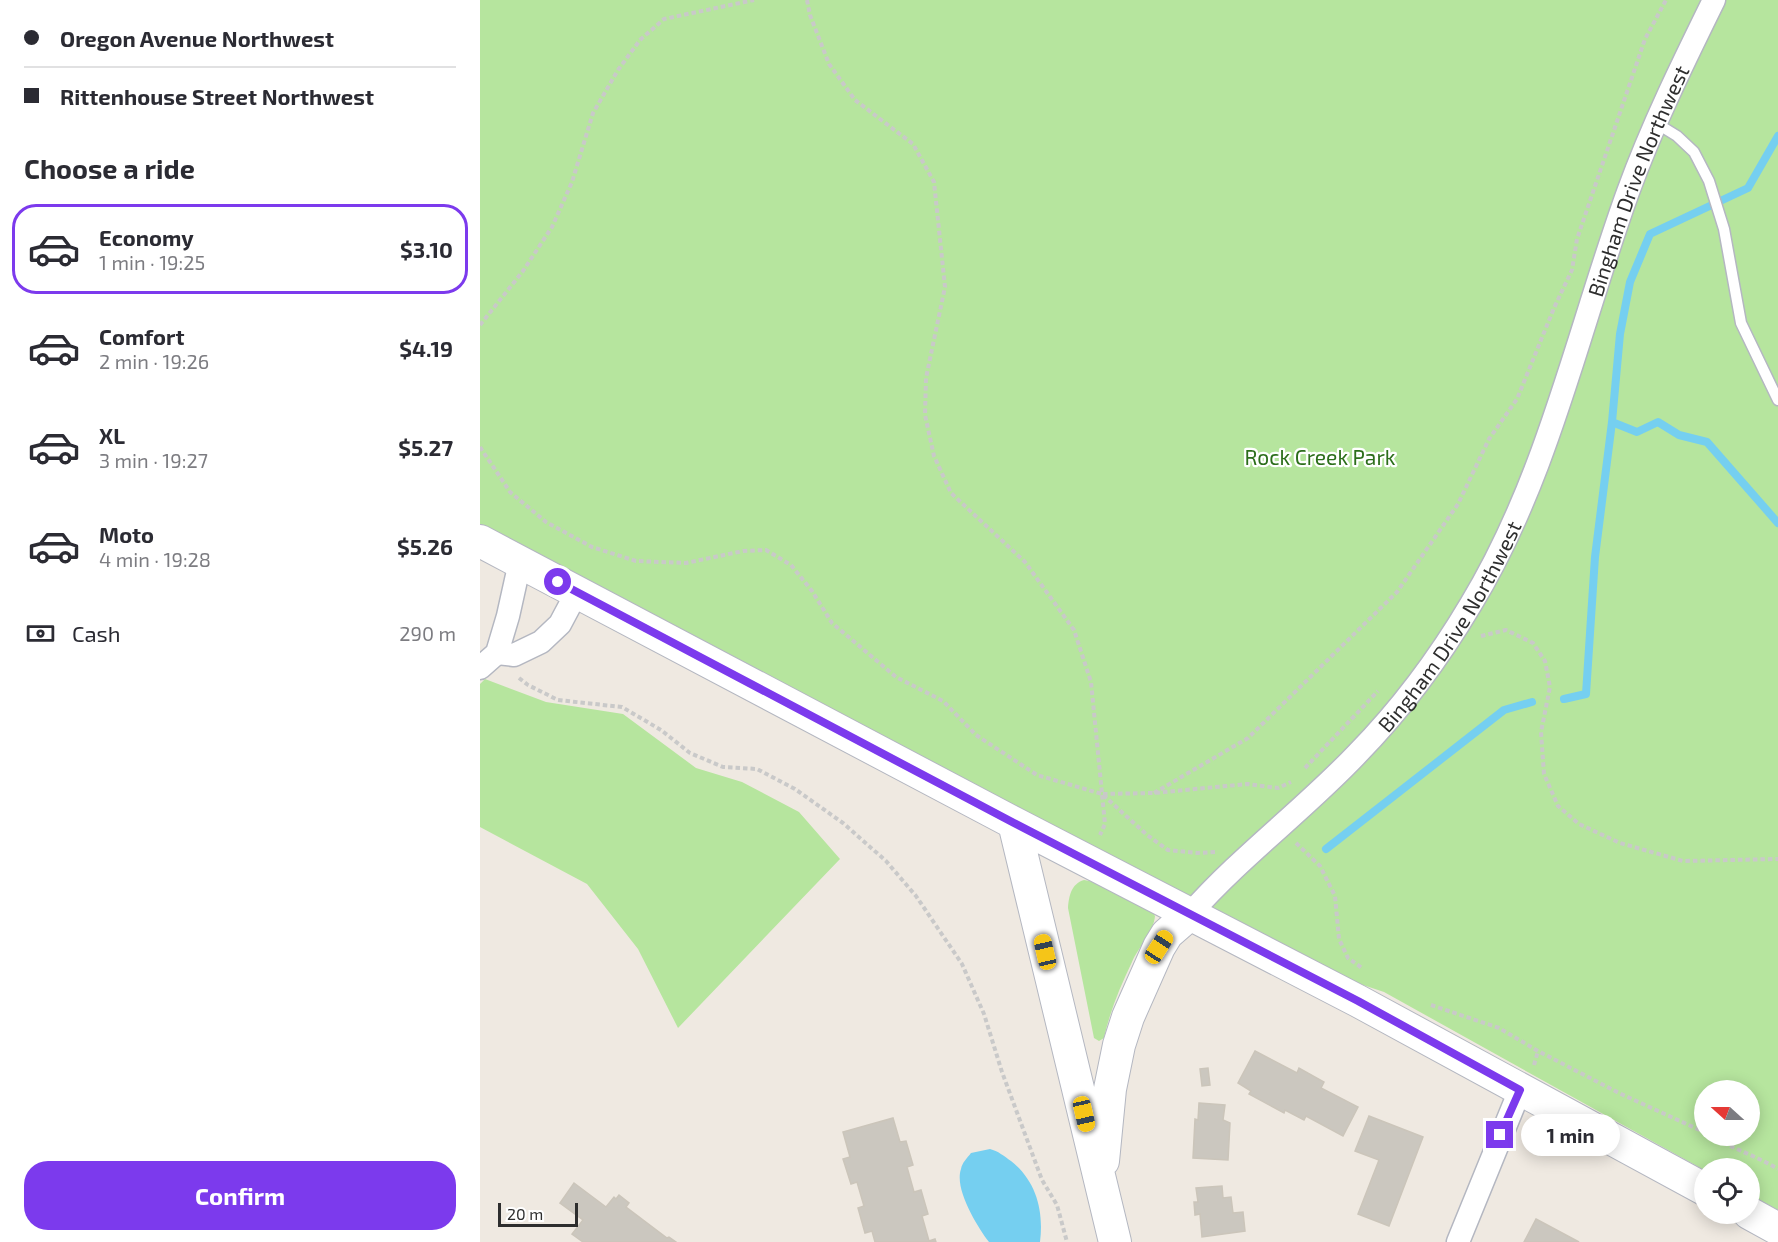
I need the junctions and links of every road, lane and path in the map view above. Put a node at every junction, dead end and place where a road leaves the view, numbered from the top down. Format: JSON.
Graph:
{"nodes":[{"id":1,"x":754,"y":0,"type":"edge"},
{"id":2,"x":807,"y":0,"type":"edge"},
{"id":3,"x":1666,"y":0,"type":"edge"},
{"id":4,"x":1714,"y":0,"type":"edge"},
{"id":5,"x":1656,"y":123,"type":"junction"},
{"id":6,"x":480,"y":325,"type":"edge"},
{"id":7,"x":1778,"y":400,"type":"edge"},
{"id":8,"x":480,"y":447,"type":"edge"},
{"id":9,"x":480,"y":541,"type":"edge"},
{"id":10,"x":520,"y":562,"type":"junction"},
{"id":11,"x":577,"y":592,"type":"junction"},
{"id":12,"x":1446,"y":644,"type":"junction"},
{"id":13,"x":497,"y":653,"type":"junction"},
{"id":14,"x":480,"y":668,"type":"edge"},
{"id":15,"x":515,"y":675,"type":"dead end"},
{"id":16,"x":1379,"y":691,"type":"dead end"},
{"id":17,"x":1300,"y":773,"type":"dead end"},
{"id":18,"x":1292,"y":781,"type":"dead end"},
{"id":19,"x":1154,"y":792,"type":"junction"},
{"id":20,"x":1102,"y":794,"type":"junction"},
{"id":21,"x":1014,"y":823,"type":"junction"},
{"id":22,"x":1280,"y":828,"type":"junction"},
{"id":23,"x":1097,"y":840,"type":"dead end"},
{"id":24,"x":1221,"y":852,"type":"dead end"},
{"id":25,"x":1778,"y":859,"type":"edge"},
{"id":26,"x":1190,"y":914,"type":"junction"},
{"id":27,"x":1370,"y":975,"type":"dead end"},
{"id":28,"x":1428,"y":1004,"type":"dead end"},
{"id":29,"x":1520,"y":1090,"type":"junction"},
{"id":30,"x":1694,"y":1127,"type":"edge"},
{"id":31,"x":1728,"y":1146,"type":"edge"},
{"id":32,"x":1778,"y":1169,"type":"edge"},
{"id":33,"x":1100,"y":1183,"type":"junction"},
{"id":34,"x":1694,"y":1184,"type":"edge"},
{"id":35,"x":1760,"y":1219,"type":"edge"},
{"id":36,"x":1778,"y":1229,"type":"edge"},
{"id":37,"x":1066,"y":1242,"type":"edge"},
{"id":38,"x":1115,"y":1242,"type":"edge"},
{"id":39,"x":1458,"y":1242,"type":"edge"}],
"edges":[{"from":1,"to":6,"type":"path"},
{"from":2,"to":20,"type":"path"},
{"from":3,"to":19,"type":"path"},
{"from":4,"to":5,"type":"street","name":"Bingham Drive Northwest"},
{"from":5,"to":7,"type":"lane"},
{"from":5,"to":12,"type":"street","name":"Bingham Drive Northwest"},
{"from":8,"to":20,"type":"path"},
{"from":9,"to":10,"type":"street"},
{"from":10,"to":11,"type":"street"},
{"from":10,"to":13,"type":"street"},
{"from":11,"to":13,"type":"street"},
{"from":11,"to":21,"type":"street"},
{"from":12,"to":22,"type":"street","name":"Bingham Drive Northwest"},
{"from":12,"to":25,"type":"path"},
{"from":13,"to":14,"type":"street"},
{"from":15,"to":37,"type":"path"},
{"from":16,"to":17,"type":"path"},
{"from":18,"to":19,"type":"path"},
{"from":19,"to":20,"type":"path"},
{"from":20,"to":23,"type":"path"},
{"from":20,"to":24,"type":"path"},
{"from":21,"to":26,"type":"street"},
{"from":21,"to":33,"type":"street"},
{"from":22,"to":26,"type":"street","name":"Bingham Drive Northwest"},
{"from":22,"to":27,"type":"path"},
{"from":26,"to":29,"type":"street"},
{"from":26,"to":33,"type":"street","name":"Bingham Drive Northwest"},
{"from":28,"to":30,"type":"path"},
{"from":29,"to":34,"type":"street"},
{"from":29,"to":39,"type":"street"},
{"from":31,"to":32,"type":"path"},
{"from":33,"to":38,"type":"street"},
{"from":35,"to":36,"type":"street"}]}
